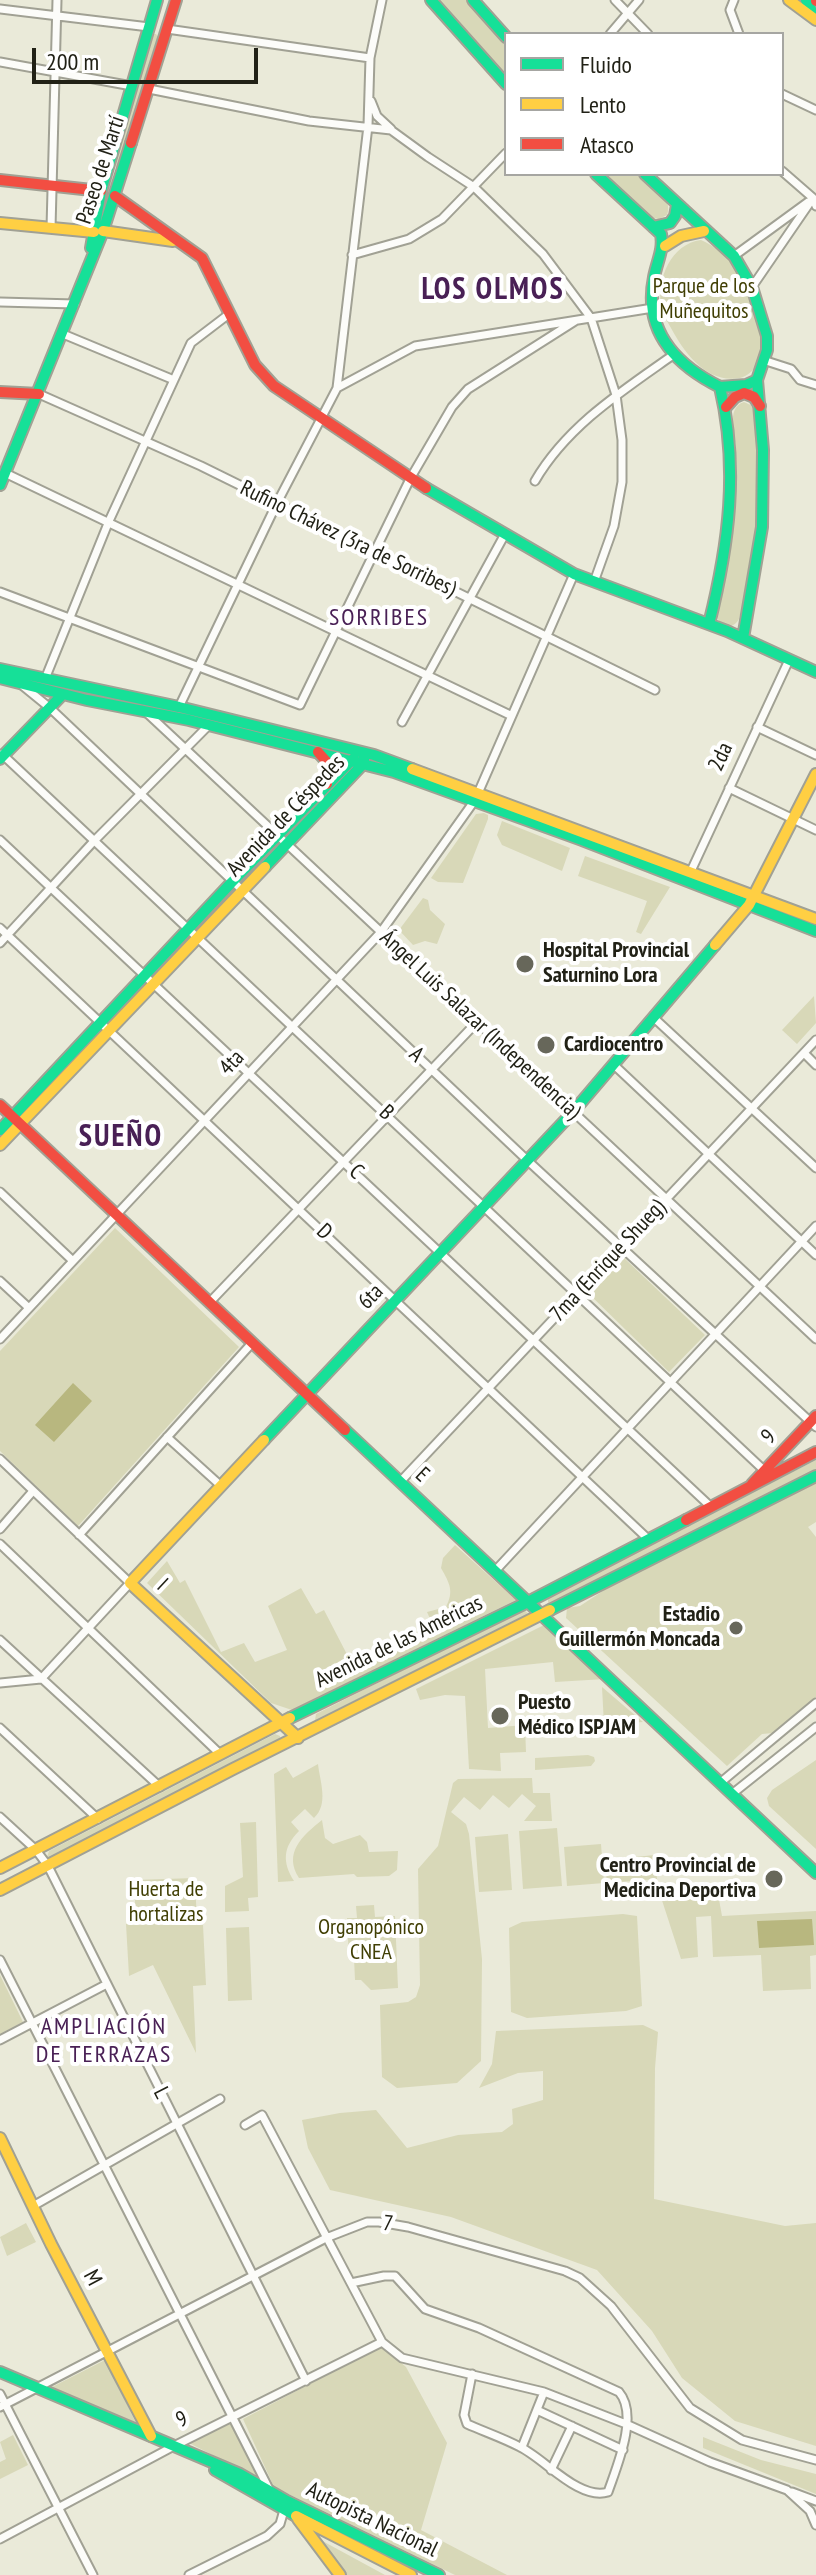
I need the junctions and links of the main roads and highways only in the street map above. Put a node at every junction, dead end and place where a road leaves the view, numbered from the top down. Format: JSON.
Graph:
{"nodes":[{"id":1,"x":157,"y":0,"type":"edge"},
{"id":2,"x":176,"y":0,"type":"edge"},
{"id":3,"x":431,"y":0,"type":"edge"},
{"id":4,"x":473,"y":0,"type":"edge"},
{"id":5,"x":789,"y":0,"type":"edge"},
{"id":6,"x":806,"y":0,"type":"edge"},
{"id":7,"x":816,"y":20,"type":"edge"},
{"id":8,"x":149,"y":27,"type":"junction"},
{"id":9,"x":167,"y":29,"type":"junction"},
{"id":10,"x":504,"y":35,"type":"edge"},
{"id":11,"x":504,"y":82,"type":"edge"},
{"id":12,"x":598,"y":176,"type":"edge"},
{"id":13,"x":647,"y":176,"type":"edge"},
{"id":14,"x":0,"y":180,"type":"edge"},
{"id":15,"x":120,"y":181,"type":"junction"},
{"id":16,"x":101,"y":191,"type":"junction"},
{"id":17,"x":115,"y":196,"type":"junction"},
{"id":18,"x":98,"y":205,"type":"junction"},
{"id":19,"x":677,"y":205,"type":"junction"},
{"id":20,"x":0,"y":223,"type":"edge"},
{"id":21,"x":653,"y":227,"type":"junction"},
{"id":22,"x":97,"y":228,"type":"junction"},
{"id":23,"x":704,"y":231,"type":"junction"},
{"id":24,"x":177,"y":242,"type":"junction"},
{"id":25,"x":665,"y":246,"type":"junction"},
{"id":26,"x":757,"y":380,"type":"junction"},
{"id":27,"x":720,"y":387,"type":"junction"},
{"id":28,"x":0,"y":392,"type":"edge"},
{"id":29,"x":39,"y":394,"type":"junction"},
{"id":30,"x":726,"y":407,"type":"junction"},
{"id":31,"x":761,"y":408,"type":"junction"},
{"id":32,"x":0,"y":485,"type":"edge"},
{"id":33,"x":709,"y":624,"type":"junction"},
{"id":34,"x":743,"y":638,"type":"junction"},
{"id":35,"x":0,"y":669,"type":"edge"},
{"id":36,"x":816,"y":672,"type":"edge"},
{"id":37,"x":7,"y":681,"type":"edge"},
{"id":38,"x":63,"y":694,"type":"junction"},
{"id":39,"x":314,"y":750,"type":"junction"},
{"id":40,"x":1,"y":756,"type":"edge"},
{"id":41,"x":364,"y":758,"type":"junction"},
{"id":42,"x":350,"y":759,"type":"junction"},
{"id":43,"x":816,"y":774,"type":"edge"},
{"id":44,"x":327,"y":784,"type":"junction"},
{"id":45,"x":477,"y":796,"type":"junction"},
{"id":46,"x":282,"y":839,"type":"junction"},
{"id":47,"x":752,"y":900,"type":"junction"},
{"id":48,"x":816,"y":919,"type":"edge"},
{"id":49,"x":816,"y":931,"type":"edge"},
{"id":50,"x":193,"y":934,"type":"junction"},
{"id":51,"x":105,"y":1027,"type":"junction"},
{"id":52,"x":0,"y":1105,"type":"edge"},
{"id":53,"x":16,"y":1120,"type":"junction"},
{"id":54,"x":0,"y":1130,"type":"edge"},
{"id":55,"x":0,"y":1145,"type":"edge"},
{"id":56,"x":307,"y":1394,"type":"junction"},
{"id":57,"x":814,"y":1422,"type":"edge"},
{"id":58,"x":816,"y":1452,"type":"edge"},
{"id":59,"x":768,"y":1473,"type":"junction"},
{"id":60,"x":816,"y":1476,"type":"edge"},
{"id":61,"x":130,"y":1583,"type":"joint"},
{"id":62,"x":528,"y":1602,"type":"junction"},
{"id":63,"x":541,"y":1615,"type":"junction"},
{"id":64,"x":280,"y":1723,"type":"junction"},
{"id":65,"x":298,"y":1738,"type":"junction"},
{"id":66,"x":0,"y":1868,"type":"edge"},
{"id":67,"x":816,"y":1873,"type":"edge"},
{"id":68,"x":0,"y":1890,"type":"edge"},
{"id":69,"x":0,"y":2138,"type":"edge"},
{"id":70,"x":0,"y":2372,"type":"edge"},
{"id":71,"x":151,"y":2436,"type":"junction"},
{"id":72,"x":179,"y":2448,"type":"junction"},
{"id":73,"x":286,"y":2505,"type":"junction"},
{"id":74,"x":296,"y":2516,"type":"junction"},
{"id":75,"x":340,"y":2575,"type":"edge"},
{"id":76,"x":411,"y":2575,"type":"edge"},
{"id":77,"x":439,"y":2575,"type":"edge"}],
"edges":[{"from":1,"to":8,"type":"main road","name":"Paseo de Martí"},
{"from":2,"to":9,"type":"main road","name":"Paseo de Martí"},
{"from":3,"to":11,"type":"main road"},
{"from":4,"to":10,"type":"main road"},
{"from":5,"to":7,"type":"main road"},
{"from":6,"to":7,"type":"main road"},
{"from":8,"to":9,"type":"main road"},
{"from":8,"to":16,"type":"main road","name":"Paseo de Martí"},
{"from":9,"to":15,"type":"main road","name":"Paseo de Martí"},
{"from":12,"to":21,"type":"main road"},
{"from":13,"to":19,"type":"main road"},
{"from":14,"to":16,"type":"main road"},
{"from":15,"to":16,"type":"main road"},
{"from":15,"to":17,"type":"main road","name":"Paseo de Martí"},
{"from":16,"to":18,"type":"main road","name":"Paseo de Martí"},
{"from":17,"to":18,"type":"main road"},
{"from":17,"to":22,"type":"main road","name":"Paseo de Martí"},
{"from":17,"to":24,"type":"main road"},
{"from":18,"to":22,"type":"main road","name":"Paseo de Martí"},
{"from":19,"to":21,"type":"main road"},
{"from":19,"to":23,"type":"main road"},
{"from":20,"to":22,"type":"main road"},
{"from":21,"to":25,"type":"main road"},
{"from":22,"to":24,"type":"main road"},
{"from":22,"to":29,"type":"main road","name":"Paseo de Martí"},
{"from":23,"to":25,"type":"main road"},
{"from":23,"to":26,"type":"main road"},
{"from":24,"to":33,"type":"main road"},
{"from":25,"to":27,"type":"main road"},
{"from":26,"to":27,"type":"main road"},
{"from":26,"to":31,"type":"main road"},
{"from":27,"to":30,"type":"main road"},
{"from":28,"to":29,"type":"main road"},
{"from":29,"to":32,"type":"main road","name":"Paseo de Martí"},
{"from":30,"to":31,"type":"main road"},
{"from":30,"to":33,"type":"main road"},
{"from":31,"to":34,"type":"main road"},
{"from":33,"to":34,"type":"main road"},
{"from":34,"to":36,"type":"main road"},
{"from":35,"to":41,"type":"main road"},
{"from":37,"to":38,"type":"main road"},
{"from":38,"to":39,"type":"main road"},
{"from":38,"to":40,"type":"main road"},
{"from":39,"to":42,"type":"main road"},
{"from":39,"to":44,"type":"main road"},
{"from":41,"to":42,"type":"main road"},
{"from":41,"to":45,"type":"main road"},
{"from":41,"to":46,"type":"main road","name":"Avenida de Céspedes"},
{"from":42,"to":44,"type":"main road","name":"Avenida de Céspedes"},
{"from":43,"to":47,"type":"main road"},
{"from":44,"to":46,"type":"main road","name":"Avenida de Céspedes"},
{"from":45,"to":47,"type":"main road"},
{"from":45,"to":47,"type":"main road"},
{"from":46,"to":50,"type":"main road","name":"Avenida de Céspedes"},
{"from":46,"to":50,"type":"main road","name":"Avenida de Céspedes"},
{"from":47,"to":48,"type":"main road"},
{"from":47,"to":49,"type":"main road"},
{"from":47,"to":56,"type":"main road","name":"6ta"},
{"from":50,"to":51,"type":"main road","name":"Avenida de Céspedes"},
{"from":50,"to":51,"type":"main road","name":"Avenida de Céspedes"},
{"from":51,"to":53,"type":"main road","name":"Avenida de Céspedes"},
{"from":52,"to":53,"type":"main road","name":"E"},
{"from":53,"to":54,"type":"main road","name":"Avenida de Céspedes"},
{"from":53,"to":55,"type":"main road","name":"Avenida de Céspedes"},
{"from":53,"to":56,"type":"main road","name":"E"},
{"from":56,"to":61,"type":"main road","name":"6ta"},
{"from":56,"to":62,"type":"main road","name":"E"},
{"from":57,"to":59,"type":"main road","name":"9"},
{"from":58,"to":59,"type":"main road","name":"Avenida de las Américas"},
{"from":59,"to":62,"type":"main road","name":"Avenida de las Américas"},
{"from":60,"to":63,"type":"main road","name":"Avenida de las Américas"},
{"from":61,"to":64,"type":"main road","name":"I"},
{"from":62,"to":63,"type":"main road","name":"E"},
{"from":62,"to":64,"type":"main road","name":"Avenida de las Américas"},
{"from":63,"to":65,"type":"main road","name":"Avenida de las Américas"},
{"from":63,"to":67,"type":"main road","name":"E"},
{"from":64,"to":65,"type":"main road","name":"I"},
{"from":64,"to":66,"type":"main road","name":"Avenida de las Américas"},
{"from":65,"to":68,"type":"main road","name":"Avenida de las Américas"},
{"from":69,"to":71,"type":"main road","name":"M"},
{"from":70,"to":71,"type":"main road"},
{"from":71,"to":72,"type":"main road"},
{"from":72,"to":73,"type":"main road"},
{"from":72,"to":73,"type":"main road"},
{"from":73,"to":74,"type":"main road"},
{"from":73,"to":77,"type":"main road","name":"Autopista Nacional"},
{"from":74,"to":75,"type":"main road"},
{"from":74,"to":76,"type":"main road","name":"Autopista Nacional"}]}
